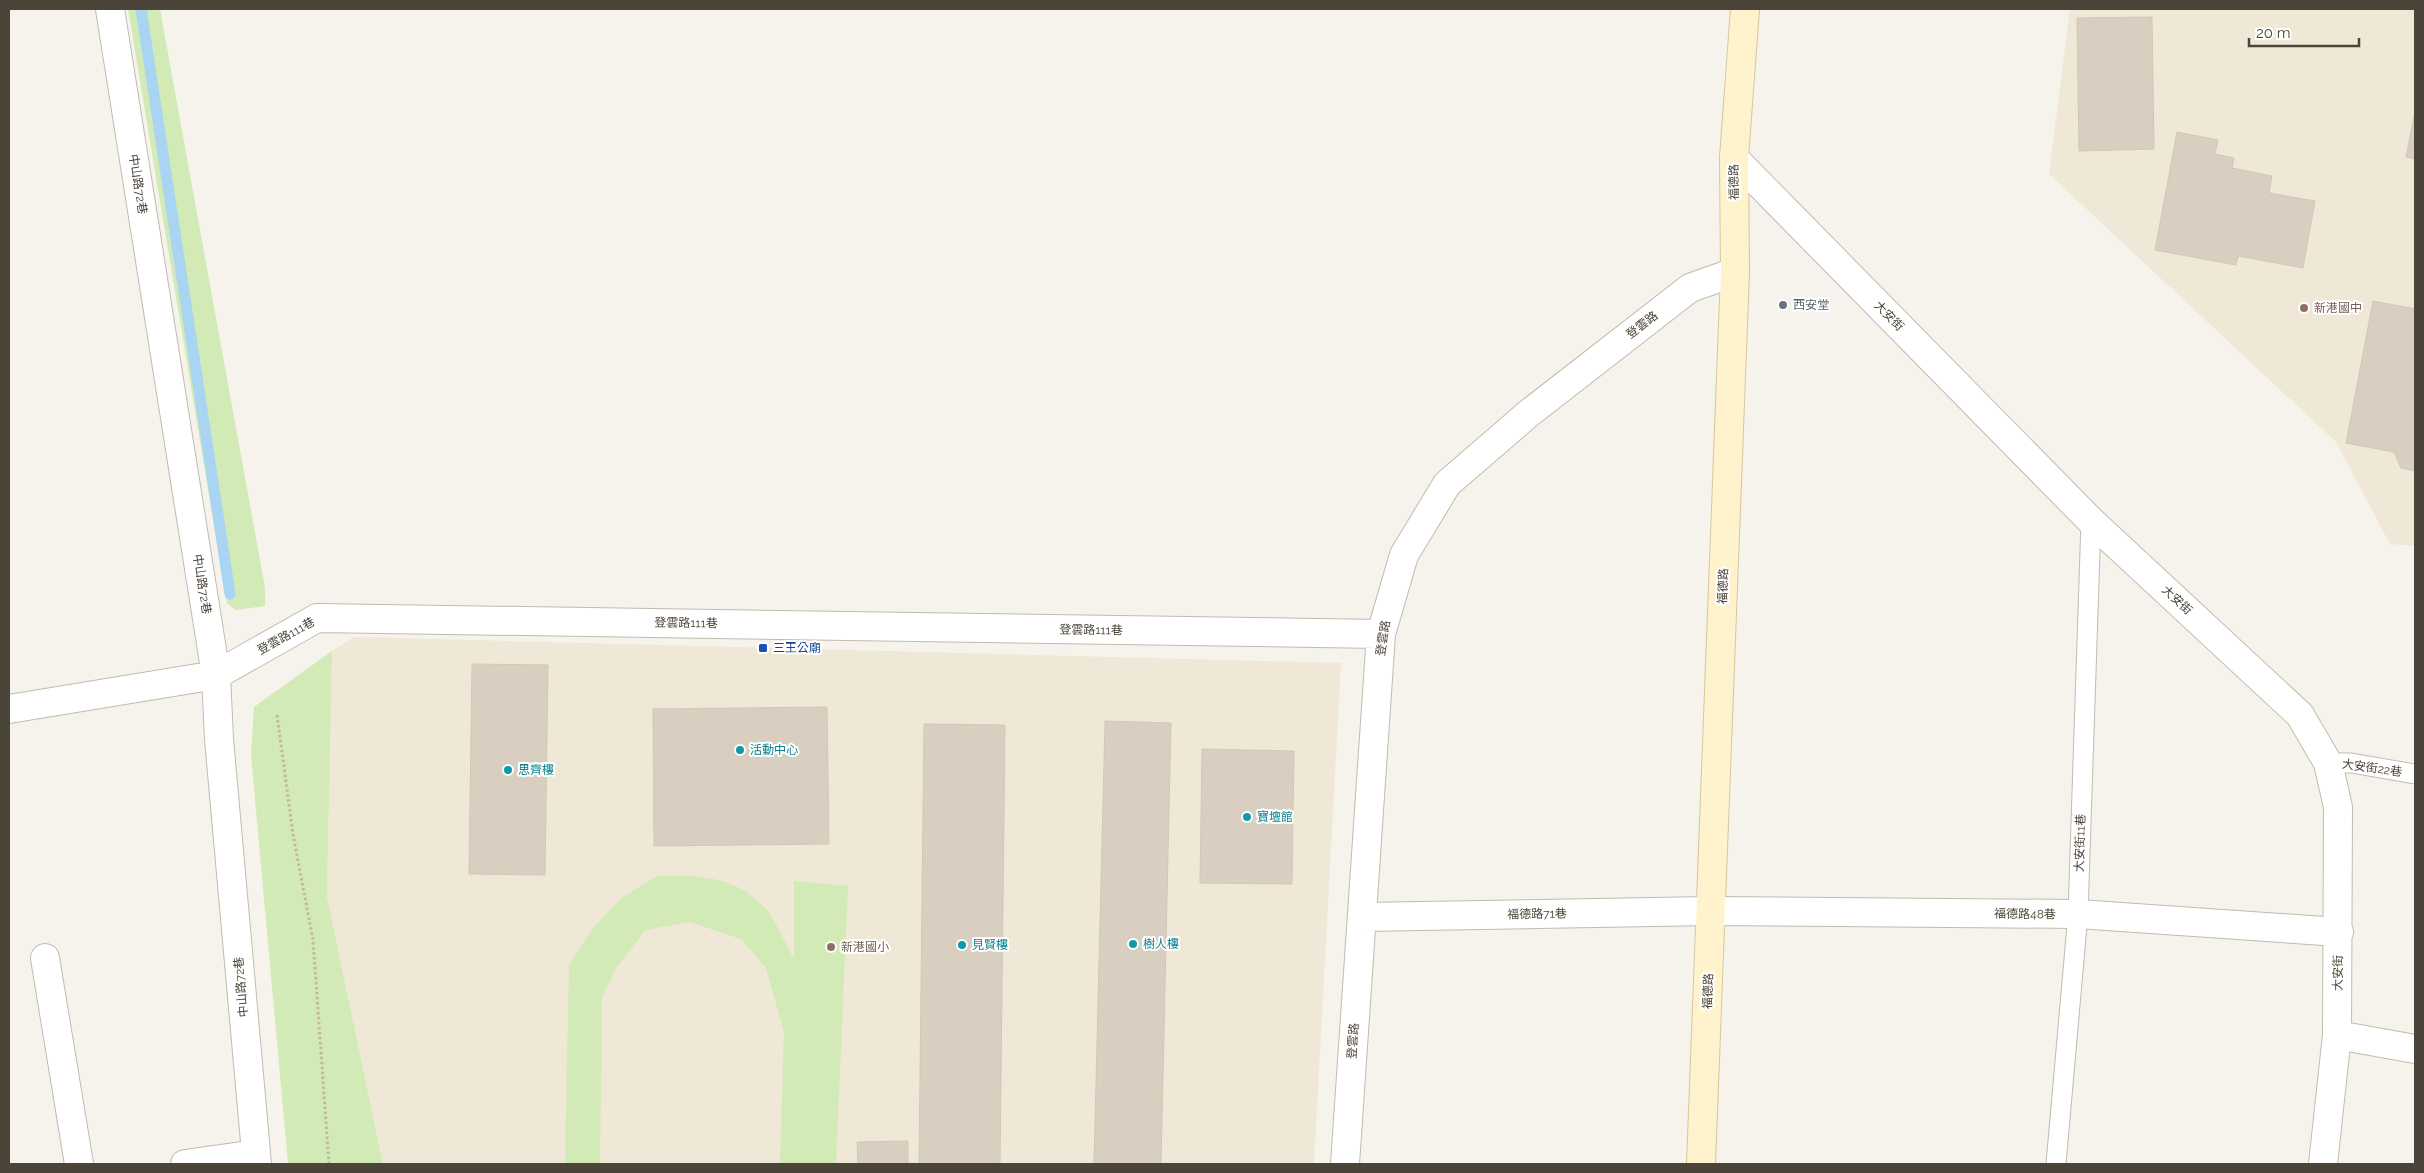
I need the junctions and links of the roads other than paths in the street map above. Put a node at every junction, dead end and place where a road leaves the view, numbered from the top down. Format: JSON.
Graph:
{"nodes":[{"id":1,"x":110,"y":9,"type":"edge"},
{"id":2,"x":1745,"y":9,"type":"edge"},
{"id":3,"x":1734,"y":158,"type":"junction"},
{"id":4,"x":1735,"y":272,"type":"junction"},
{"id":5,"x":2091,"y":521,"type":"junction"},
{"id":6,"x":1381,"y":634,"type":"junction"},
{"id":7,"x":216,"y":675,"type":"junction"},
{"id":8,"x":9,"y":709,"type":"edge"},
{"id":9,"x":2328,"y":763,"type":"junction"},
{"id":10,"x":2415,"y":774,"type":"edge"},
{"id":11,"x":1711,"y":911,"type":"junction"},
{"id":12,"x":2078,"y":914,"type":"junction"},
{"id":13,"x":1362,"y":917,"type":"junction"},
{"id":14,"x":2339,"y":932,"type":"junction"},
{"id":15,"x":45,"y":958,"type":"dead end"},
{"id":16,"x":2337,"y":1035,"type":"junction"},
{"id":17,"x":2415,"y":1049,"type":"edge"},
{"id":18,"x":256,"y":1159,"type":"edge"},
{"id":19,"x":79,"y":1164,"type":"edge"},
{"id":20,"x":185,"y":1164,"type":"edge"},
{"id":21,"x":1345,"y":1164,"type":"edge"},
{"id":22,"x":1701,"y":1164,"type":"edge"},
{"id":23,"x":2056,"y":1164,"type":"edge"},
{"id":24,"x":2323,"y":1164,"type":"edge"}],
"edges":[{"from":1,"to":7,"type":"street","name":"中山路72巷"},
{"from":2,"to":3,"type":"main road","name":"福德路"},
{"from":3,"to":4,"type":"main road","name":"福德路"},
{"from":3,"to":5,"type":"street","name":"大安街"},
{"from":4,"to":6,"type":"street","name":"登雲路"},
{"from":4,"to":11,"type":"main road","name":"福德路"},
{"from":5,"to":9,"type":"street","name":"大安街"},
{"from":5,"to":12,"type":"lane","name":"大安街11巷"},
{"from":6,"to":7,"type":"street","name":"登雲路111巷"},
{"from":6,"to":13,"type":"street","name":"登雲路"},
{"from":7,"to":8,"type":"street","name":"登雲路111巷"},
{"from":7,"to":18,"type":"street","name":"中山路72巷"},
{"from":9,"to":10,"type":"lane","name":"大安街22巷"},
{"from":9,"to":14,"type":"street","name":"大安街"},
{"from":11,"to":12,"type":"street","name":"福德路48巷"},
{"from":11,"to":13,"type":"street","name":"福德路71巷"},
{"from":11,"to":22,"type":"main road","name":"福德路"},
{"from":12,"to":14,"type":"street","name":"福德路48巷"},
{"from":12,"to":23,"type":"lane","name":"大安街11巷"},
{"from":13,"to":21,"type":"street","name":"登雲路"},
{"from":14,"to":16,"type":"street","name":"大安街"},
{"from":15,"to":19,"type":"street"},
{"from":16,"to":17,"type":"street"},
{"from":16,"to":24,"type":"street","name":"大安街"},
{"from":18,"to":20,"type":"street"}]}
